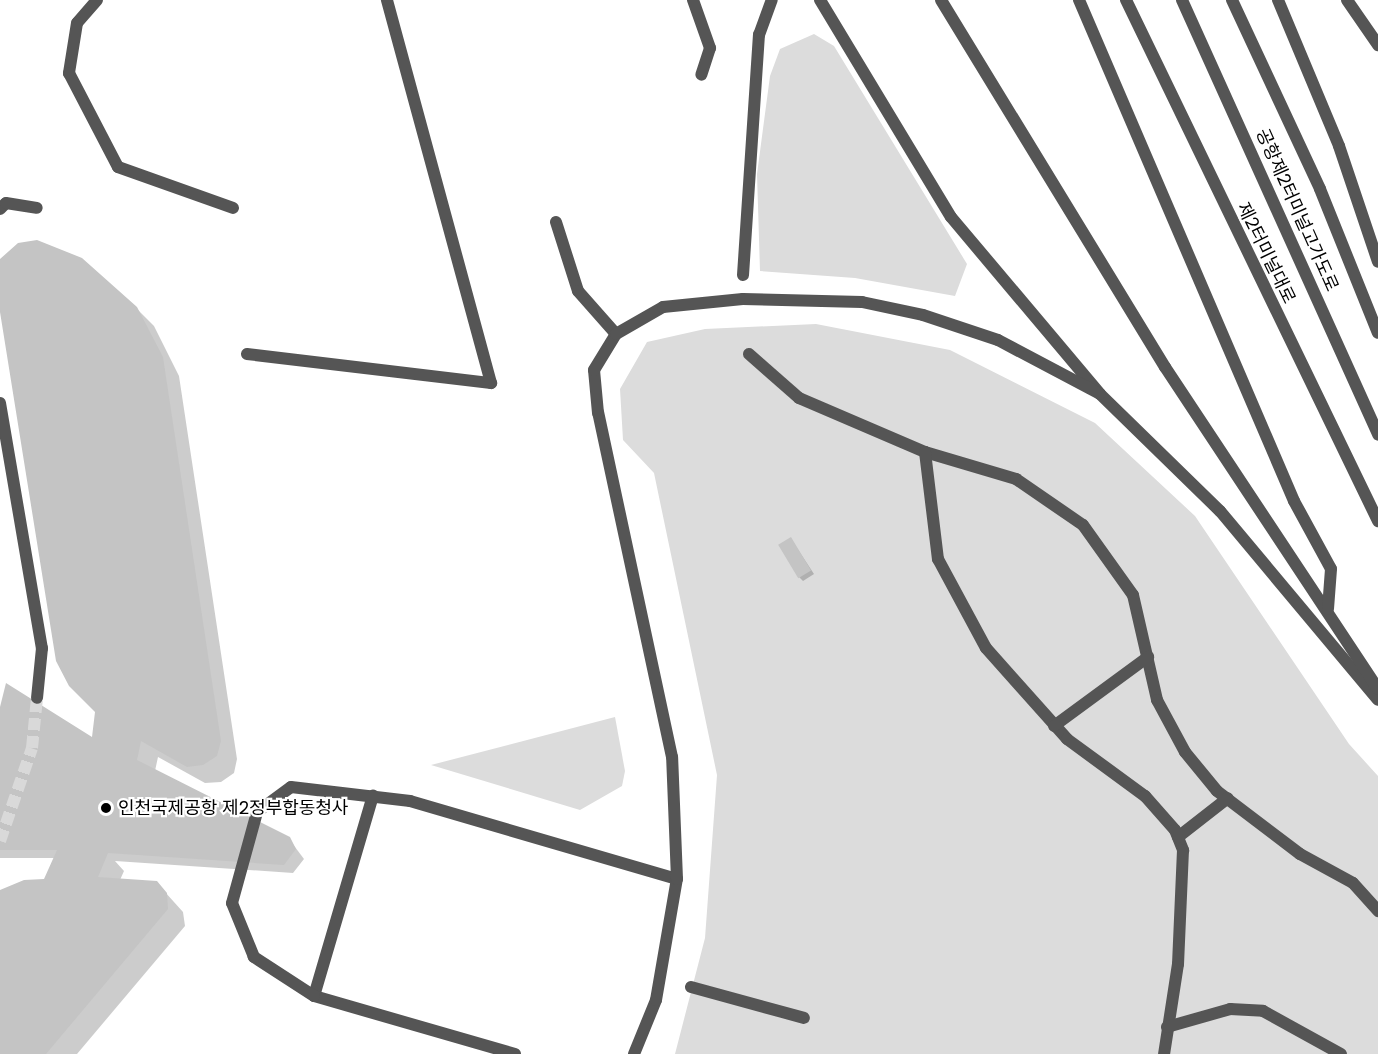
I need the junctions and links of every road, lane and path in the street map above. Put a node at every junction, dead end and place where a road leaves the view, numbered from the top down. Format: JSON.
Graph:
{"nodes":[{"id":1,"x":97,"y":0,"type":"edge"},
{"id":2,"x":387,"y":0,"type":"edge"},
{"id":3,"x":693,"y":0,"type":"edge"},
{"id":4,"x":772,"y":0,"type":"edge"},
{"id":5,"x":820,"y":0,"type":"edge"},
{"id":6,"x":941,"y":0,"type":"edge"},
{"id":7,"x":1079,"y":0,"type":"edge"},
{"id":8,"x":1126,"y":0,"type":"edge"},
{"id":9,"x":1182,"y":0,"type":"edge"},
{"id":10,"x":1232,"y":0,"type":"edge"},
{"id":11,"x":1278,"y":0,"type":"edge"},
{"id":12,"x":1347,"y":0,"type":"edge"},
{"id":13,"x":1378,"y":45,"type":"edge"},
{"id":14,"x":701,"y":75,"type":"dead end"},
{"id":15,"x":37,"y":208,"type":"dead end"},
{"id":16,"x":233,"y":208,"type":"dead end"},
{"id":17,"x":0,"y":209,"type":"edge"},
{"id":18,"x":556,"y":222,"type":"dead end"},
{"id":19,"x":1378,"y":262,"type":"edge"},
{"id":20,"x":743,"y":275,"type":"dead end"},
{"id":21,"x":1378,"y":333,"type":"edge"},
{"id":22,"x":616,"y":334,"type":"junction"},
{"id":23,"x":247,"y":354,"type":"dead end"},
{"id":24,"x":749,"y":354,"type":"dead end"},
{"id":25,"x":1100,"y":394,"type":"junction"},
{"id":26,"x":0,"y":403,"type":"edge"},
{"id":27,"x":1378,"y":435,"type":"edge"},
{"id":28,"x":925,"y":452,"type":"junction"},
{"id":29,"x":1378,"y":520,"type":"edge"},
{"id":30,"x":1328,"y":609,"type":"junction"},
{"id":31,"x":1148,"y":657,"type":"junction"},
{"id":32,"x":1378,"y":689,"type":"edge"},
{"id":33,"x":37,"y":698,"type":"tunnel mouth"},
{"id":34,"x":1378,"y":700,"type":"edge"},
{"id":35,"x":1054,"y":726,"type":"junction"},
{"id":36,"x":373,"y":796,"type":"junction"},
{"id":37,"x":1228,"y":798,"type":"junction"},
{"id":38,"x":1178,"y":837,"type":"junction"},
{"id":39,"x":677,"y":879,"type":"junction"},
{"id":40,"x":1378,"y":911,"type":"edge"},
{"id":41,"x":691,"y":987,"type":"dead end"},
{"id":42,"x":314,"y":996,"type":"junction"},
{"id":43,"x":804,"y":1018,"type":"dead end"},
{"id":44,"x":1167,"y":1027,"type":"junction"},
{"id":45,"x":515,"y":1054,"type":"edge"},
{"id":46,"x":634,"y":1054,"type":"edge"},
{"id":47,"x":1164,"y":1054,"type":"edge"},
{"id":48,"x":1341,"y":1054,"type":"edge"}],
"edges":[{"from":1,"to":16,"type":"street"},
{"from":2,"to":23,"type":"street"},
{"from":3,"to":14,"type":"street"},
{"from":4,"to":20,"type":"street"},
{"from":5,"to":25,"type":"street"},
{"from":6,"to":30,"type":"street"},
{"from":7,"to":30,"type":"street"},
{"from":8,"to":29,"type":"street","name":"제2터미널대로"},
{"from":9,"to":27,"type":"street","name":"공항제2터미널고가도로"},
{"from":10,"to":21,"type":"street"},
{"from":11,"to":19,"type":"street"},
{"from":12,"to":13,"type":"street"},
{"from":15,"to":17,"type":"street"},
{"from":18,"to":22,"type":"street"},
{"from":22,"to":25,"type":"street"},
{"from":22,"to":39,"type":"street"},
{"from":24,"to":28,"type":"street"},
{"from":25,"to":34,"type":"street"},
{"from":26,"to":33,"type":"street"},
{"from":28,"to":31,"type":"street"},
{"from":28,"to":35,"type":"street"},
{"from":30,"to":32,"type":"street"},
{"from":31,"to":35,"type":"street"},
{"from":31,"to":37,"type":"street"},
{"from":35,"to":38,"type":"street"},
{"from":36,"to":39,"type":"street"},
{"from":36,"to":42,"type":"street"},
{"from":36,"to":42,"type":"street"},
{"from":37,"to":38,"type":"street"},
{"from":37,"to":40,"type":"street"},
{"from":38,"to":44,"type":"street"},
{"from":39,"to":46,"type":"street"},
{"from":41,"to":43,"type":"street"},
{"from":42,"to":45,"type":"street"},
{"from":44,"to":47,"type":"street"},
{"from":44,"to":48,"type":"street"}]}
